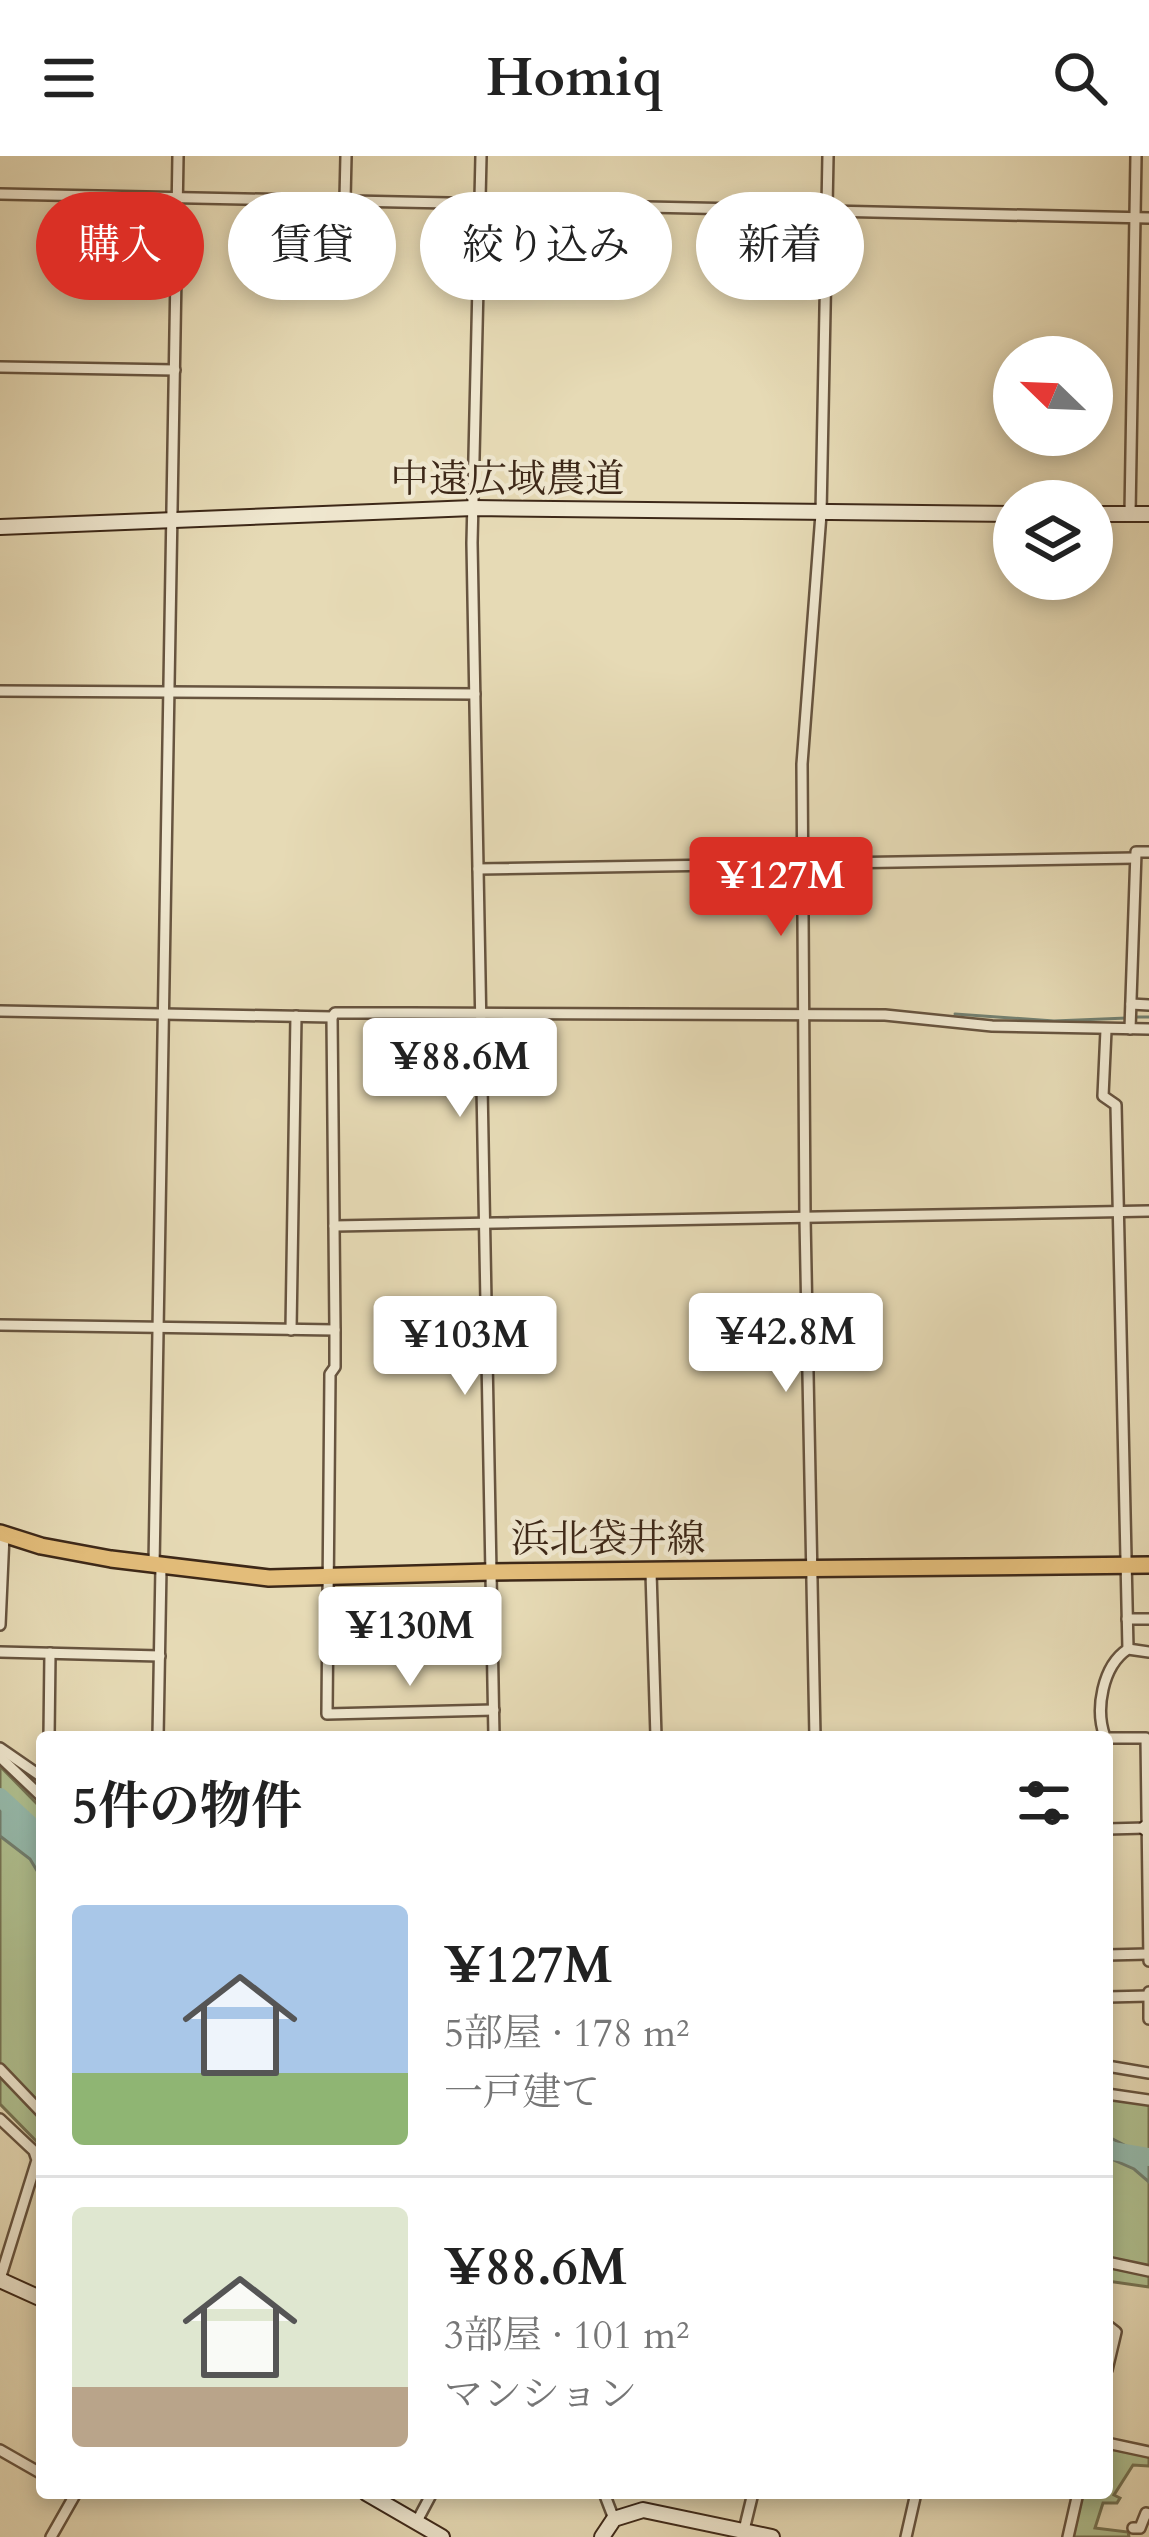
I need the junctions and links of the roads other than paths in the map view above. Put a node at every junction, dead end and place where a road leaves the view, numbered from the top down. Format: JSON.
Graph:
{"nodes":[{"id":1,"x":178,"y":156,"type":"edge"},
{"id":2,"x":346,"y":156,"type":"edge"},
{"id":3,"x":481,"y":156,"type":"edge"},
{"id":4,"x":828,"y":156,"type":"edge"},
{"id":5,"x":1136,"y":156,"type":"edge"},
{"id":6,"x":178,"y":192,"type":"edge"},
{"id":7,"x":345,"y":192,"type":"edge"},
{"id":8,"x":481,"y":192,"type":"edge"},
{"id":9,"x":827,"y":192,"type":"edge"},
{"id":10,"x":0,"y":194,"type":"edge"},
{"id":11,"x":36,"y":194,"type":"edge"},
{"id":12,"x":864,"y":214,"type":"edge"},
{"id":13,"x":1135,"y":218,"type":"junction"},
{"id":14,"x":1149,"y":218,"type":"edge"},
{"id":15,"x":176,"y":300,"type":"edge"},
{"id":16,"x":478,"y":300,"type":"edge"},
{"id":17,"x":825,"y":300,"type":"edge"},
{"id":18,"x":0,"y":367,"type":"edge"},
{"id":19,"x":175,"y":370,"type":"junction"},
{"id":20,"x":473,"y":508,"type":"junction"},
{"id":21,"x":820,"y":514,"type":"junction"},
{"id":22,"x":993,"y":514,"type":"edge"},
{"id":23,"x":1113,"y":514,"type":"edge"},
{"id":24,"x":1130,"y":514,"type":"junction"},
{"id":25,"x":1149,"y":514,"type":"edge"},
{"id":26,"x":173,"y":520,"type":"junction"},
{"id":27,"x":0,"y":526,"type":"edge"},
{"id":28,"x":0,"y":691,"type":"edge"},
{"id":29,"x":169,"y":694,"type":"junction"},
{"id":30,"x":476,"y":694,"type":"junction"},
{"id":31,"x":1149,"y":852,"type":"edge"},
{"id":32,"x":1135,"y":858,"type":"junction"},
{"id":33,"x":802,"y":863,"type":"junction"},
{"id":34,"x":478,"y":869,"type":"junction"},
{"id":35,"x":1131,"y":1004,"type":"junction"},
{"id":36,"x":1149,"y":1004,"type":"edge"},
{"id":37,"x":0,"y":1011,"type":"edge"},
{"id":38,"x":163,"y":1013,"type":"junction"},
{"id":39,"x":805,"y":1014,"type":"junction"},
{"id":40,"x":480,"y":1015,"type":"junction"},
{"id":41,"x":296,"y":1016,"type":"junction"},
{"id":42,"x":332,"y":1017,"type":"junction"},
{"id":43,"x":1130,"y":1029,"type":"junction"},
{"id":44,"x":1149,"y":1029,"type":"edge"},
{"id":45,"x":1106,"y":1030,"type":"junction"},
{"id":46,"x":1119,"y":1211,"type":"junction"},
{"id":47,"x":1149,"y":1211,"type":"edge"},
{"id":48,"x":805,"y":1218,"type":"junction"},
{"id":49,"x":484,"y":1223,"type":"junction"},
{"id":50,"x":334,"y":1226,"type":"junction"},
{"id":51,"x":0,"y":1325,"type":"edge"},
{"id":52,"x":158,"y":1328,"type":"junction"},
{"id":53,"x":291,"y":1330,"type":"junction"},
{"id":54,"x":335,"y":1330,"type":"junction"},
{"id":55,"x":2,"y":1533,"type":"edge"},
{"id":56,"x":1127,"y":1565,"type":"junction"},
{"id":57,"x":1149,"y":1565,"type":"edge"},
{"id":58,"x":158,"y":1566,"type":"junction"},
{"id":59,"x":812,"y":1570,"type":"junction"},
{"id":60,"x":490,"y":1572,"type":"junction"},
{"id":61,"x":651,"y":1572,"type":"junction"},
{"id":62,"x":328,"y":1576,"type":"junction"},
{"id":63,"x":1149,"y":1618,"type":"edge"},
{"id":64,"x":1127,"y":1619,"type":"junction"},
{"id":65,"x":0,"y":1625,"type":"edge"},
{"id":66,"x":1128,"y":1649,"type":"junction"},
{"id":67,"x":0,"y":1652,"type":"edge"},
{"id":68,"x":1149,"y":1652,"type":"edge"},
{"id":69,"x":50,"y":1653,"type":"junction"},
{"id":70,"x":160,"y":1656,"type":"junction"},
{"id":71,"x":494,"y":1710,"type":"junction"},
{"id":72,"x":49,"y":1731,"type":"edge"},
{"id":73,"x":158,"y":1731,"type":"edge"},
{"id":74,"x":494,"y":1731,"type":"edge"},
{"id":75,"x":656,"y":1731,"type":"edge"},
{"id":76,"x":815,"y":1731,"type":"edge"},
{"id":77,"x":1105,"y":1731,"type":"edge"},
{"id":78,"x":1113,"y":1737,"type":"edge"},
{"id":79,"x":0,"y":1753,"type":"edge"},
{"id":80,"x":36,"y":1774,"type":"edge"},
{"id":81,"x":36,"y":1791,"type":"edge"},
{"id":82,"x":1148,"y":1828,"type":"edge"},
{"id":83,"x":1113,"y":1829,"type":"edge"},
{"id":84,"x":1113,"y":1955,"type":"edge"},
{"id":85,"x":1148,"y":1958,"type":"edge"},
{"id":86,"x":1149,"y":1994,"type":"edge"},
{"id":87,"x":1113,"y":1997,"type":"edge"},
{"id":88,"x":1149,"y":2019,"type":"edge"},
{"id":89,"x":1113,"y":2067,"type":"edge"},
{"id":90,"x":0,"y":2069,"type":"edge"},
{"id":91,"x":1149,"y":2073,"type":"edge"},
{"id":92,"x":1113,"y":2095,"type":"edge"},
{"id":93,"x":1149,"y":2100,"type":"edge"},
{"id":94,"x":36,"y":2108,"type":"edge"},
{"id":95,"x":0,"y":2119,"type":"edge"},
{"id":96,"x":36,"y":2156,"type":"edge"},
{"id":97,"x":36,"y":2166,"type":"edge"},
{"id":98,"x":1113,"y":2263,"type":"edge"},
{"id":99,"x":1149,"y":2271,"type":"edge"},
{"id":100,"x":0,"y":2279,"type":"edge"},
{"id":101,"x":36,"y":2296,"type":"edge"},
{"id":102,"x":1113,"y":2444,"type":"edge"},
{"id":103,"x":0,"y":2450,"type":"edge"},
{"id":104,"x":1149,"y":2452,"type":"edge"},
{"id":105,"x":36,"y":2471,"type":"edge"},
{"id":106,"x":72,"y":2499,"type":"edge"},
{"id":107,"x":376,"y":2499,"type":"edge"},
{"id":108,"x":429,"y":2499,"type":"edge"},
{"id":109,"x":606,"y":2499,"type":"edge"},
{"id":110,"x":750,"y":2499,"type":"edge"},
{"id":111,"x":915,"y":2499,"type":"edge"},
{"id":112,"x":1077,"y":2499,"type":"edge"},
{"id":113,"x":1149,"y":2514,"type":"edge"},
{"id":114,"x":614,"y":2519,"type":"junction"},
{"id":115,"x":416,"y":2523,"type":"junction"},
{"id":116,"x":1133,"y":2528,"type":"dead end"},
{"id":117,"x":733,"y":2532,"type":"edge"},
{"id":118,"x":51,"y":2537,"type":"edge"},
{"id":119,"x":442,"y":2537,"type":"edge"},
{"id":120,"x":602,"y":2537,"type":"edge"},
{"id":121,"x":772,"y":2537,"type":"edge"},
{"id":122,"x":906,"y":2537,"type":"edge"},
{"id":123,"x":1068,"y":2537,"type":"edge"}],
"edges":[{"from":1,"to":6,"type":"street"},
{"from":2,"to":7,"type":"street"},
{"from":3,"to":8,"type":"street"},
{"from":4,"to":9,"type":"street"},
{"from":5,"to":13,"type":"street"},
{"from":10,"to":11,"type":"street"},
{"from":12,"to":13,"type":"street"},
{"from":13,"to":14,"type":"street"},
{"from":13,"to":24,"type":"street"},
{"from":15,"to":19,"type":"street"},
{"from":16,"to":20,"type":"street"},
{"from":17,"to":21,"type":"street"},
{"from":18,"to":19,"type":"street"},
{"from":19,"to":26,"type":"street"},
{"from":20,"to":21,"type":"street","name":"中遠広域農道"},
{"from":20,"to":26,"type":"street","name":"中遠広域農道"},
{"from":20,"to":30,"type":"street"},
{"from":21,"to":22,"type":"street","name":"中遠広域農道"},
{"from":21,"to":33,"type":"street"},
{"from":23,"to":24,"type":"street"},
{"from":24,"to":25,"type":"street"},
{"from":26,"to":27,"type":"street","name":"中遠広域農道"},
{"from":26,"to":29,"type":"street"},
{"from":28,"to":29,"type":"street"},
{"from":29,"to":30,"type":"street"},
{"from":29,"to":38,"type":"street"},
{"from":30,"to":34,"type":"street"},
{"from":31,"to":32,"type":"street"},
{"from":32,"to":33,"type":"street"},
{"from":32,"to":35,"type":"street"},
{"from":33,"to":34,"type":"street"},
{"from":33,"to":39,"type":"street"},
{"from":34,"to":40,"type":"street"},
{"from":35,"to":36,"type":"street"},
{"from":35,"to":43,"type":"street"},
{"from":37,"to":38,"type":"street"},
{"from":38,"to":41,"type":"street"},
{"from":38,"to":52,"type":"street"},
{"from":39,"to":40,"type":"street"},
{"from":39,"to":45,"type":"street"},
{"from":39,"to":48,"type":"street"},
{"from":40,"to":42,"type":"street"},
{"from":40,"to":49,"type":"street"},
{"from":41,"to":42,"type":"street"},
{"from":41,"to":53,"type":"street"},
{"from":42,"to":50,"type":"street"},
{"from":43,"to":44,"type":"street"},
{"from":43,"to":45,"type":"street"},
{"from":45,"to":46,"type":"street"},
{"from":46,"to":47,"type":"street"},
{"from":46,"to":48,"type":"street"},
{"from":46,"to":56,"type":"street"},
{"from":48,"to":49,"type":"street"},
{"from":48,"to":59,"type":"street"},
{"from":49,"to":50,"type":"street"},
{"from":49,"to":60,"type":"street"},
{"from":50,"to":54,"type":"street"},
{"from":51,"to":52,"type":"street"},
{"from":52,"to":53,"type":"street"},
{"from":52,"to":58,"type":"street"},
{"from":53,"to":54,"type":"street"},
{"from":54,"to":62,"type":"street"},
{"from":55,"to":58,"type":"main road","name":"浜北袋井線"},
{"from":55,"to":65,"type":"street"},
{"from":56,"to":57,"type":"main road","name":"浜北袋井線"},
{"from":56,"to":59,"type":"main road","name":"浜北袋井線"},
{"from":56,"to":64,"type":"street"},
{"from":58,"to":62,"type":"main road","name":"浜北袋井線"},
{"from":58,"to":70,"type":"street"},
{"from":59,"to":61,"type":"main road","name":"浜北袋井線"},
{"from":59,"to":76,"type":"street"},
{"from":60,"to":61,"type":"main road","name":"浜北袋井線"},
{"from":60,"to":62,"type":"main road","name":"浜北袋井線"},
{"from":60,"to":71,"type":"street"},
{"from":61,"to":75,"type":"street"},
{"from":62,"to":71,"type":"street"},
{"from":63,"to":64,"type":"street"},
{"from":64,"to":66,"type":"street"},
{"from":66,"to":68,"type":"street"},
{"from":66,"to":77,"type":"street"},
{"from":67,"to":69,"type":"street"},
{"from":69,"to":70,"type":"street"},
{"from":69,"to":72,"type":"street"},
{"from":70,"to":73,"type":"street"},
{"from":71,"to":74,"type":"street"},
{"from":78,"to":82,"type":"street"},
{"from":79,"to":80,"type":"street"},
{"from":79,"to":81,"type":"street"},
{"from":82,"to":83,"type":"street"},
{"from":82,"to":85,"type":"street"},
{"from":84,"to":85,"type":"street"},
{"from":86,"to":87,"type":"street"},
{"from":86,"to":88,"type":"street"},
{"from":89,"to":91,"type":"street"},
{"from":90,"to":94,"type":"street"},
{"from":92,"to":93,"type":"street"},
{"from":95,"to":96,"type":"street"},
{"from":97,"to":100,"type":"street"},
{"from":98,"to":99,"type":"street"},
{"from":100,"to":101,"type":"street"},
{"from":102,"to":104,"type":"street"},
{"from":103,"to":105,"type":"street"},
{"from":106,"to":118,"type":"street"},
{"from":107,"to":115,"type":"street"},
{"from":108,"to":115,"type":"street"},
{"from":109,"to":114,"type":"street"},
{"from":110,"to":117,"type":"street"},
{"from":111,"to":122,"type":"street"},
{"from":112,"to":123,"type":"street"},
{"from":113,"to":116,"type":"street"},
{"from":114,"to":117,"type":"street"},
{"from":114,"to":120,"type":"street"},
{"from":115,"to":119,"type":"street"},
{"from":117,"to":121,"type":"street"}]}
